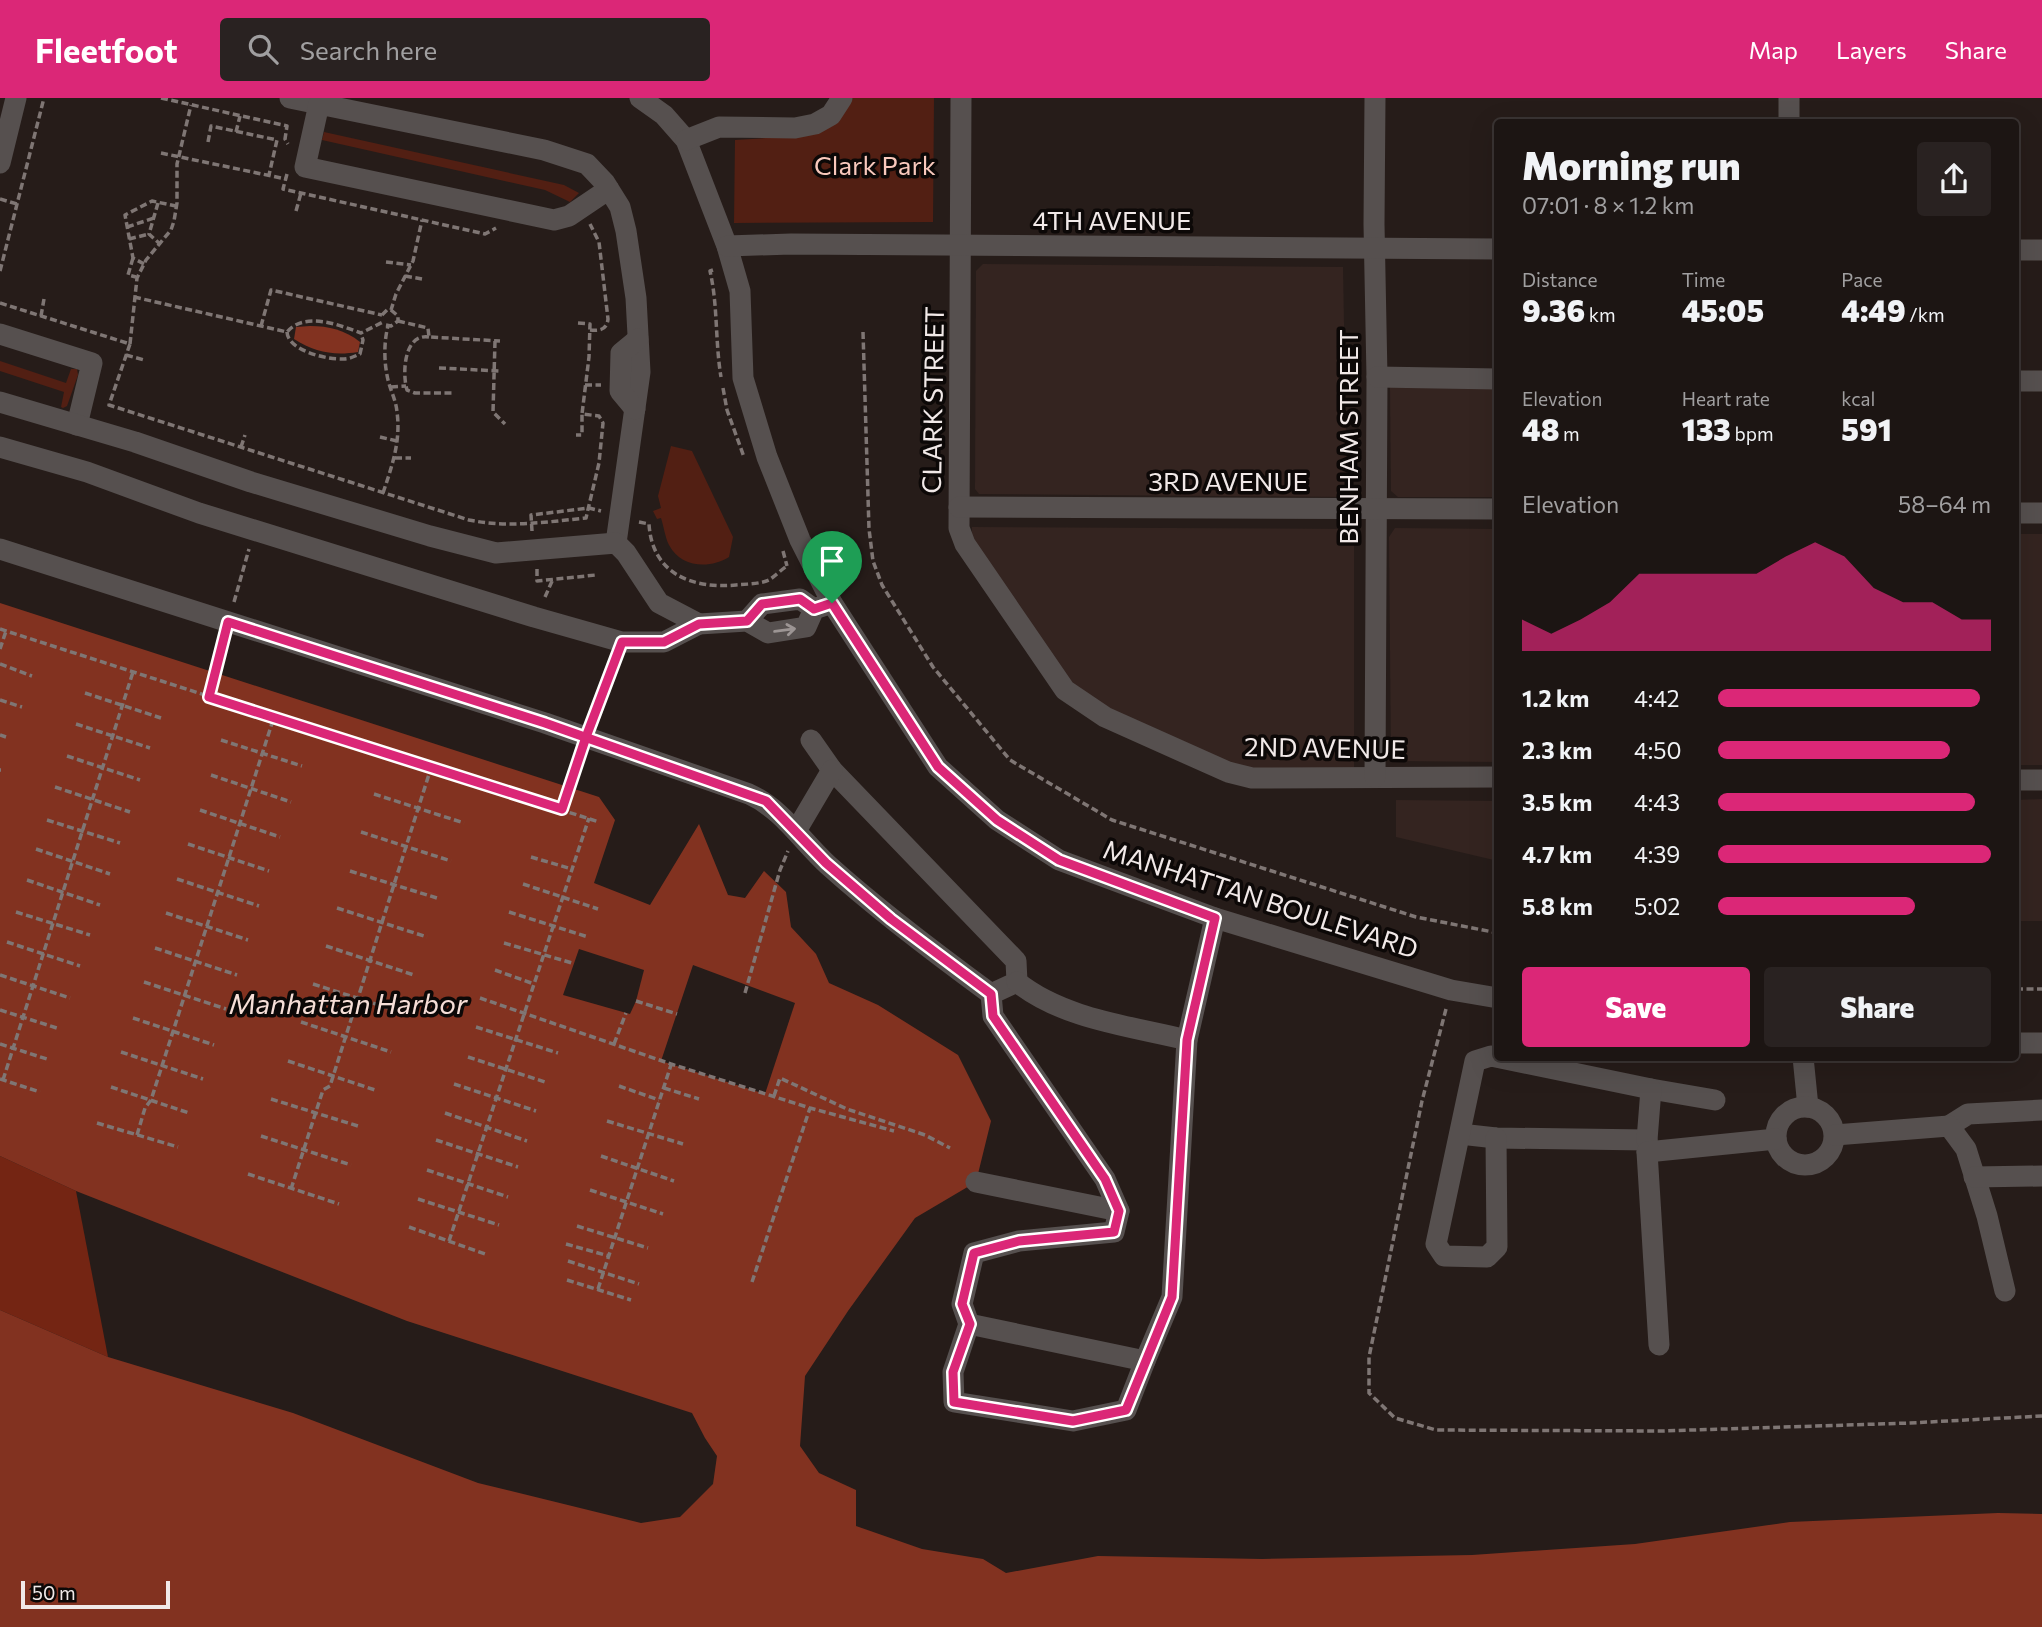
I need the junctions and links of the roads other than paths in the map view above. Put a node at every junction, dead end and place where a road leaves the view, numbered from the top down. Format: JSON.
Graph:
{"nodes":[{"id":1,"x":16,"y":98,"type":"edge"},
{"id":2,"x":290,"y":98,"type":"edge"},
{"id":3,"x":640,"y":98,"type":"edge"},
{"id":4,"x":842,"y":98,"type":"edge"},
{"id":5,"x":961,"y":98,"type":"edge"},
{"id":6,"x":1375,"y":98,"type":"edge"},
{"id":7,"x":1789,"y":98,"type":"edge"},
{"id":8,"x":319,"y":104,"type":"junction"},
{"id":9,"x":1789,"y":119,"type":"edge"},
{"id":10,"x":686,"y":140,"type":"junction"},
{"id":11,"x":0,"y":163,"type":"edge"},
{"id":12,"x":609,"y":189,"type":"junction"},
{"id":13,"x":727,"y":246,"type":"junction"},
{"id":14,"x":961,"y":246,"type":"junction"},
{"id":15,"x":1374,"y":249,"type":"junction"},
{"id":16,"x":1494,"y":249,"type":"edge"},
{"id":17,"x":2019,"y":250,"type":"edge"},
{"id":18,"x":2042,"y":250,"type":"edge"},
{"id":19,"x":0,"y":334,"type":"edge"},
{"id":20,"x":1377,"y":377,"type":"junction"},
{"id":21,"x":1494,"y":379,"type":"edge"},
{"id":22,"x":2019,"y":381,"type":"edge"},
{"id":23,"x":2042,"y":382,"type":"edge"},
{"id":24,"x":0,"y":402,"type":"edge"},
{"id":25,"x":77,"y":425,"type":"junction"},
{"id":26,"x":0,"y":447,"type":"edge"},
{"id":27,"x":958,"y":507,"type":"junction"},
{"id":28,"x":1377,"y":508,"type":"junction"},
{"id":29,"x":1494,"y":509,"type":"edge"},
{"id":30,"x":2019,"y":513,"type":"edge"},
{"id":31,"x":2042,"y":513,"type":"edge"},
{"id":32,"x":616,"y":543,"type":"junction"},
{"id":33,"x":0,"y":548,"type":"edge"},
{"id":34,"x":823,"y":606,"type":"junction"},
{"id":35,"x":747,"y":621,"type":"junction"},
{"id":36,"x":699,"y":624,"type":"junction"},
{"id":37,"x":1054,"y":674,"type":"joint"},
{"id":38,"x":811,"y":740,"type":"dead end"},
{"id":39,"x":832,"y":770,"type":"junction"},
{"id":40,"x":1375,"y":777,"type":"junction"},
{"id":41,"x":1494,"y":778,"type":"edge"},
{"id":42,"x":2019,"y":780,"type":"edge"},
{"id":43,"x":2042,"y":780,"type":"edge"},
{"id":44,"x":796,"y":831,"type":"junction"},
{"id":45,"x":1215,"y":918,"type":"junction"},
{"id":46,"x":1017,"y":982,"type":"junction"},
{"id":47,"x":991,"y":994,"type":"junction"},
{"id":48,"x":1494,"y":997,"type":"edge"},
{"id":49,"x":1187,"y":1040,"type":"junction"},
{"id":50,"x":2019,"y":1043,"type":"edge"},
{"id":51,"x":2042,"y":1043,"type":"edge"},
{"id":52,"x":1494,"y":1057,"type":"edge"},
{"id":53,"x":1514,"y":1061,"type":"edge"},
{"id":54,"x":1803,"y":1061,"type":"edge"},
{"id":55,"x":1651,"y":1089,"type":"junction"},
{"id":56,"x":1715,"y":1100,"type":"dead end"},
{"id":57,"x":1808,"y":1107,"type":"junction"},
{"id":58,"x":2042,"y":1110,"type":"edge"},
{"id":59,"x":1949,"y":1126,"type":"junction"},
{"id":60,"x":1460,"y":1134,"type":"junction"},
{"id":61,"x":1835,"y":1135,"type":"junction"},
{"id":62,"x":1496,"y":1138,"type":"junction"},
{"id":63,"x":1776,"y":1139,"type":"junction"},
{"id":64,"x":1647,"y":1146,"type":"junction"},
{"id":65,"x":2042,"y":1176,"type":"edge"},
{"id":66,"x":1974,"y":1177,"type":"junction"},
{"id":67,"x":976,"y":1182,"type":"dead end"},
{"id":68,"x":1119,"y":1211,"type":"junction"},
{"id":69,"x":2005,"y":1291,"type":"dead end"},
{"id":70,"x":970,"y":1324,"type":"junction"},
{"id":71,"x":1659,"y":1345,"type":"dead end"},
{"id":72,"x":1145,"y":1361,"type":"junction"}],
"edges":[{"from":1,"to":11,"type":"street"},
{"from":2,"to":8,"type":"street"},
{"from":3,"to":10,"type":"street"},
{"from":4,"to":10,"type":"street"},
{"from":5,"to":14,"type":"street","name":"CLARK STREET"},
{"from":6,"to":15,"type":"street","name":"BENHAM STREET"},
{"from":7,"to":9,"type":"street"},
{"from":8,"to":12,"type":"street"},
{"from":8,"to":12,"type":"street"},
{"from":10,"to":13,"type":"street","name":"MANHATTAN BOULEVARD"},
{"from":12,"to":32,"type":"street"},
{"from":13,"to":14,"type":"street","name":"4TH AVENUE"},
{"from":13,"to":34,"type":"street","name":"MANHATTAN BOULEVARD"},
{"from":14,"to":15,"type":"street","name":"4TH AVENUE"},
{"from":14,"to":27,"type":"street","name":"CLARK STREET"},
{"from":15,"to":16,"type":"street","name":"4TH AVENUE"},
{"from":15,"to":20,"type":"street","name":"BENHAM STREET"},
{"from":17,"to":18,"type":"street"},
{"from":19,"to":25,"type":"street"},
{"from":20,"to":21,"type":"street"},
{"from":20,"to":28,"type":"street","name":"BENHAM STREET"},
{"from":22,"to":23,"type":"street"},
{"from":24,"to":25,"type":"street"},
{"from":25,"to":32,"type":"street"},
{"from":26,"to":36,"type":"street"},
{"from":27,"to":28,"type":"street","name":"3RD AVENUE"},
{"from":27,"to":37,"type":"street","name":"CLARK STREET"},
{"from":28,"to":29,"type":"street","name":"3RD AVENUE"},
{"from":28,"to":40,"type":"street","name":"BENHAM STREET"},
{"from":30,"to":31,"type":"street"},
{"from":32,"to":36,"type":"street"},
{"from":33,"to":44,"type":"street"},
{"from":34,"to":35,"type":"street"},
{"from":35,"to":34,"type":"street","one_way":true},
{"from":34,"to":45,"type":"street","name":"MANHATTAN BOULEVARD"},
{"from":35,"to":36,"type":"street"},
{"from":37,"to":40,"type":"street","name":"2ND AVENUE"},
{"from":38,"to":39,"type":"street"},
{"from":39,"to":44,"type":"street"},
{"from":39,"to":46,"type":"street"},
{"from":40,"to":41,"type":"street","name":"2ND AVENUE"},
{"from":42,"to":43,"type":"street"},
{"from":44,"to":47,"type":"street"},
{"from":45,"to":48,"type":"street","name":"MANHATTAN BOULEVARD"},
{"from":45,"to":49,"type":"street"},
{"from":46,"to":47,"type":"street"},
{"from":46,"to":49,"type":"street"},
{"from":47,"to":68,"type":"street"},
{"from":49,"to":72,"type":"street"},
{"from":50,"to":51,"type":"street"},
{"from":52,"to":60,"type":"street"},
{"from":53,"to":55,"type":"street"},
{"from":54,"to":57,"type":"street"},
{"from":55,"to":56,"type":"street"},
{"from":55,"to":64,"type":"street"},
{"from":57,"to":61,"type":"street"},
{"from":57,"to":63,"type":"street"},
{"from":58,"to":59,"type":"street"},
{"from":59,"to":61,"type":"street"},
{"from":59,"to":66,"type":"street"},
{"from":60,"to":62,"type":"street"},
{"from":60,"to":62,"type":"street"},
{"from":61,"to":63,"type":"street"},
{"from":62,"to":64,"type":"street"},
{"from":63,"to":64,"type":"street"},
{"from":64,"to":71,"type":"street"},
{"from":65,"to":66,"type":"street"},
{"from":66,"to":69,"type":"street"},
{"from":67,"to":68,"type":"street"},
{"from":68,"to":70,"type":"street"},
{"from":70,"to":72,"type":"street"},
{"from":70,"to":72,"type":"street"}]}
